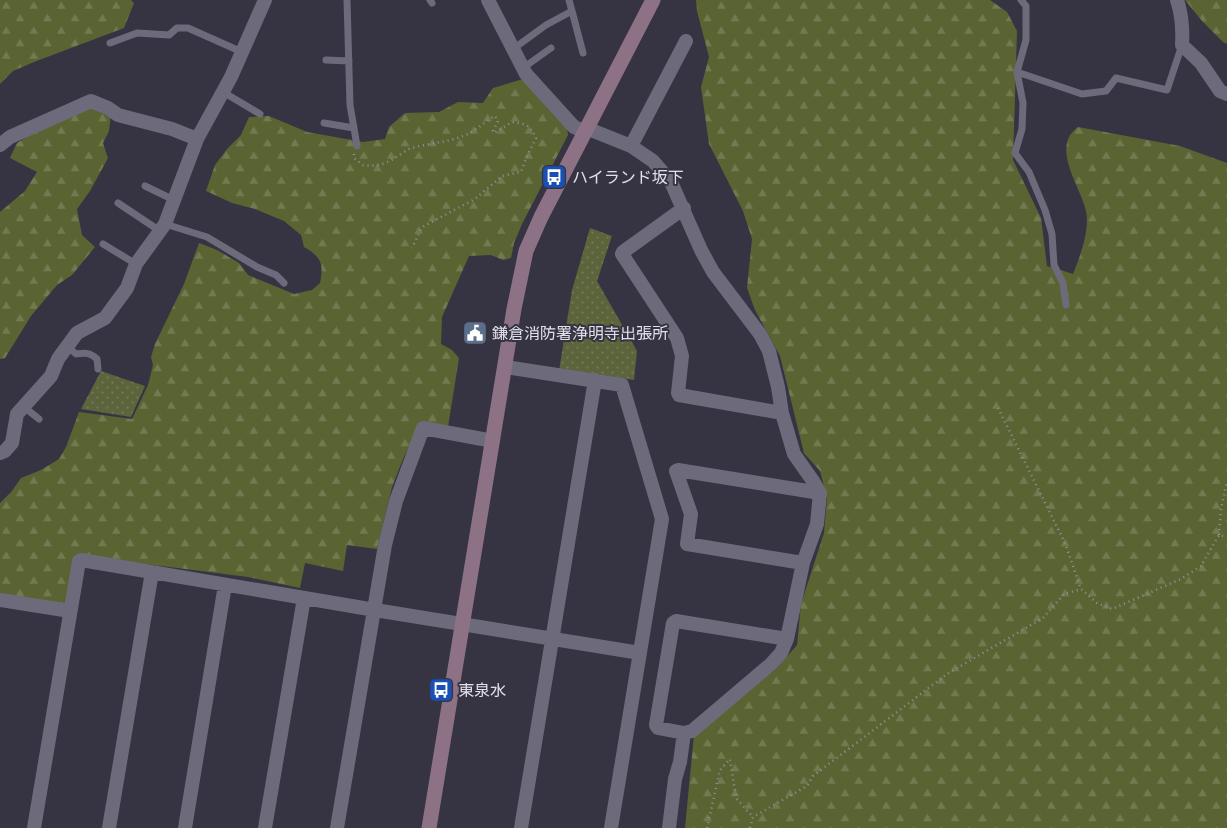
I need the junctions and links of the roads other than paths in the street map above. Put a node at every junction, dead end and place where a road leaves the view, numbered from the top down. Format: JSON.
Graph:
{"nodes":[{"id":1,"x":266,"y":0,"type":"edge"},
{"id":2,"x":347,"y":0,"type":"edge"},
{"id":3,"x":488,"y":0,"type":"edge"},
{"id":4,"x":569,"y":0,"type":"edge"},
{"id":5,"x":653,"y":0,"type":"edge"},
{"id":6,"x":1021,"y":0,"type":"edge"},
{"id":7,"x":1177,"y":0,"type":"edge"},
{"id":8,"x":572,"y":11,"type":"junction"},
{"id":9,"x":686,"y":40,"type":"dead end"},
{"id":10,"x":110,"y":43,"type":"dead end"},
{"id":11,"x":1182,"y":45,"type":"junction"},
{"id":12,"x":551,"y":48,"type":"dead end"},
{"id":13,"x":513,"y":49,"type":"junction"},
{"id":14,"x":242,"y":52,"type":"junction"},
{"id":15,"x":583,"y":53,"type":"dead end"},
{"id":16,"x":326,"y":60,"type":"dead end"},
{"id":17,"x":349,"y":61,"type":"junction"},
{"id":18,"x":523,"y":68,"type":"junction"},
{"id":19,"x":1017,"y":72,"type":"junction"},
{"id":20,"x":223,"y":92,"type":"junction"},
{"id":21,"x":1227,"y":94,"type":"edge"},
{"id":22,"x":260,"y":114,"type":"dead end"},
{"id":23,"x":324,"y":123,"type":"dead end"},
{"id":24,"x":354,"y":128,"type":"junction"},
{"id":25,"x":585,"y":130,"type":"junction"},
{"id":26,"x":197,"y":139,"type":"junction"},
{"id":27,"x":0,"y":145,"type":"edge"},
{"id":28,"x":357,"y":146,"type":"road end"},
{"id":29,"x":631,"y":146,"type":"junction"},
{"id":30,"x":145,"y":186,"type":"dead end"},
{"id":31,"x":174,"y":200,"type":"junction"},
{"id":32,"x":118,"y":203,"type":"dead end"},
{"id":33,"x":684,"y":208,"type":"junction"},
{"id":34,"x":162,"y":227,"type":"junction"},
{"id":35,"x":103,"y":244,"type":"dead end"},
{"id":36,"x":136,"y":264,"type":"junction"},
{"id":37,"x":284,"y":283,"type":"dead end"},
{"id":38,"x":1066,"y":305,"type":"dead end"},
{"id":39,"x":67,"y":346,"type":"junction"},
{"id":40,"x":506,"y":367,"type":"junction"},
{"id":41,"x":98,"y":369,"type":"dead end"},
{"id":42,"x":595,"y":380,"type":"junction"},
{"id":43,"x":24,"y":407,"type":"junction"},
{"id":44,"x":782,"y":413,"type":"junction"},
{"id":45,"x":39,"y":419,"type":"dead end"},
{"id":46,"x":493,"y":441,"type":"junction"},
{"id":47,"x":0,"y":453,"type":"edge"},
{"id":48,"x":820,"y":493,"type":"junction"},
{"id":49,"x":803,"y":563,"type":"junction"},
{"id":50,"x":152,"y":572,"type":"junction"},
{"id":51,"x":225,"y":585,"type":"junction"},
{"id":52,"x":304,"y":598,"type":"junction"},
{"id":53,"x":0,"y":600,"type":"edge"},
{"id":54,"x":375,"y":610,"type":"junction"},
{"id":55,"x":70,"y":611,"type":"junction"},
{"id":56,"x":462,"y":624,"type":"junction"},
{"id":57,"x":552,"y":639,"type":"junction"},
{"id":58,"x":787,"y":639,"type":"junction"},
{"id":59,"x":640,"y":653,"type":"junction"},
{"id":60,"x":684,"y":733,"type":"junction"},
{"id":61,"x":34,"y":828,"type":"edge"},
{"id":62,"x":110,"y":828,"type":"edge"},
{"id":63,"x":185,"y":828,"type":"edge"},
{"id":64,"x":265,"y":828,"type":"edge"},
{"id":65,"x":337,"y":828,"type":"edge"},
{"id":66,"x":429,"y":828,"type":"edge"},
{"id":67,"x":521,"y":828,"type":"edge"},
{"id":68,"x":611,"y":828,"type":"edge"},
{"id":69,"x":669,"y":828,"type":"edge"}],
"edges":[{"from":1,"to":14,"type":"street"},
{"from":2,"to":17,"type":"lane"},
{"from":3,"to":13,"type":"street"},
{"from":4,"to":8,"type":"lane"},
{"from":5,"to":25,"type":"street"},
{"from":6,"to":19,"type":"lane"},
{"from":7,"to":11,"type":"street"},
{"from":8,"to":13,"type":"lane"},
{"from":8,"to":15,"type":"lane"},
{"from":9,"to":29,"type":"street"},
{"from":10,"to":14,"type":"lane"},
{"from":11,"to":19,"type":"lane"},
{"from":11,"to":21,"type":"street"},
{"from":12,"to":18,"type":"lane"},
{"from":13,"to":18,"type":"street"},
{"from":14,"to":20,"type":"street"},
{"from":16,"to":17,"type":"lane"},
{"from":17,"to":24,"type":"lane"},
{"from":18,"to":25,"type":"street"},
{"from":19,"to":38,"type":"lane"},
{"from":20,"to":22,"type":"lane"},
{"from":20,"to":26,"type":"street"},
{"from":23,"to":24,"type":"lane"},
{"from":24,"to":28,"type":"lane"},
{"from":25,"to":29,"type":"street"},
{"from":25,"to":40,"type":"street"},
{"from":26,"to":27,"type":"street"},
{"from":26,"to":31,"type":"street"},
{"from":29,"to":33,"type":"street"},
{"from":30,"to":31,"type":"lane"},
{"from":31,"to":34,"type":"street"},
{"from":32,"to":34,"type":"lane"},
{"from":33,"to":44,"type":"street"},
{"from":33,"to":44,"type":"street"},
{"from":34,"to":36,"type":"street"},
{"from":34,"to":37,"type":"lane"},
{"from":35,"to":36,"type":"lane"},
{"from":36,"to":39,"type":"street"},
{"from":39,"to":41,"type":"lane"},
{"from":39,"to":43,"type":"street"},
{"from":40,"to":42,"type":"street"},
{"from":40,"to":46,"type":"street"},
{"from":42,"to":57,"type":"street"},
{"from":42,"to":59,"type":"street"},
{"from":43,"to":45,"type":"lane"},
{"from":43,"to":47,"type":"street"},
{"from":44,"to":48,"type":"street"},
{"from":46,"to":54,"type":"street"},
{"from":46,"to":56,"type":"street"},
{"from":48,"to":49,"type":"street"},
{"from":48,"to":49,"type":"street"},
{"from":49,"to":58,"type":"street"},
{"from":50,"to":51,"type":"street"},
{"from":50,"to":55,"type":"street"},
{"from":50,"to":62,"type":"street"},
{"from":51,"to":52,"type":"street"},
{"from":51,"to":63,"type":"street"},
{"from":52,"to":54,"type":"street"},
{"from":52,"to":64,"type":"street"},
{"from":53,"to":55,"type":"street"},
{"from":54,"to":56,"type":"street"},
{"from":54,"to":65,"type":"street"},
{"from":55,"to":61,"type":"street"},
{"from":56,"to":57,"type":"street"},
{"from":56,"to":66,"type":"street"},
{"from":57,"to":59,"type":"street"},
{"from":57,"to":67,"type":"street"},
{"from":58,"to":60,"type":"street"},
{"from":58,"to":60,"type":"street"},
{"from":59,"to":68,"type":"street"},
{"from":60,"to":69,"type":"street"}]}
